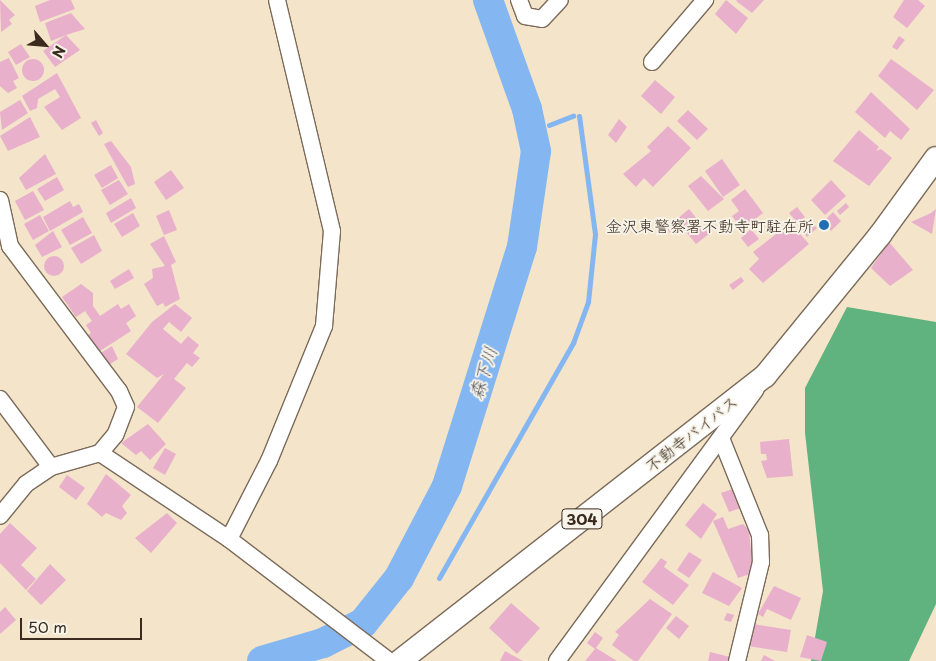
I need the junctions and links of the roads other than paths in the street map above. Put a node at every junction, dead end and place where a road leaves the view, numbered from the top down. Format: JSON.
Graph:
{"nodes":[{"id":1,"x":277,"y":0,"type":"edge"},
{"id":2,"x":519,"y":0,"type":"edge"},
{"id":3,"x":560,"y":0,"type":"edge"},
{"id":4,"x":700,"y":2,"type":"edge"},
{"id":5,"x":652,"y":62,"type":"dead end"},
{"id":6,"x":936,"y":158,"type":"edge"},
{"id":7,"x":0,"y":200,"type":"edge"},
{"id":8,"x":764,"y":376,"type":"junction"},
{"id":9,"x":0,"y":398,"type":"edge"},
{"id":10,"x":721,"y":438,"type":"junction"},
{"id":11,"x":100,"y":453,"type":"junction"},
{"id":12,"x":50,"y":466,"type":"junction"},
{"id":13,"x":0,"y":516,"type":"edge"},
{"id":14,"x":229,"y":540,"type":"junction"},
{"id":15,"x":389,"y":661,"type":"edge"},
{"id":16,"x":400,"y":661,"type":"edge"},
{"id":17,"x":557,"y":661,"type":"edge"},
{"id":18,"x":737,"y":661,"type":"edge"}],
"edges":[{"from":1,"to":14,"type":"street"},
{"from":2,"to":3,"type":"street"},
{"from":4,"to":5,"type":"street"},
{"from":6,"to":8,"type":"highway","name":"不動寺バイパス","number":"304"},
{"from":7,"to":11,"type":"street"},
{"from":8,"to":10,"type":"street"},
{"from":8,"to":16,"type":"highway","name":"不動寺バイパス","number":"304"},
{"from":9,"to":12,"type":"street"},
{"from":10,"to":17,"type":"street"},
{"from":10,"to":18,"type":"street"},
{"from":11,"to":12,"type":"street"},
{"from":11,"to":14,"type":"street"},
{"from":12,"to":13,"type":"street"},
{"from":14,"to":15,"type":"street"}]}
